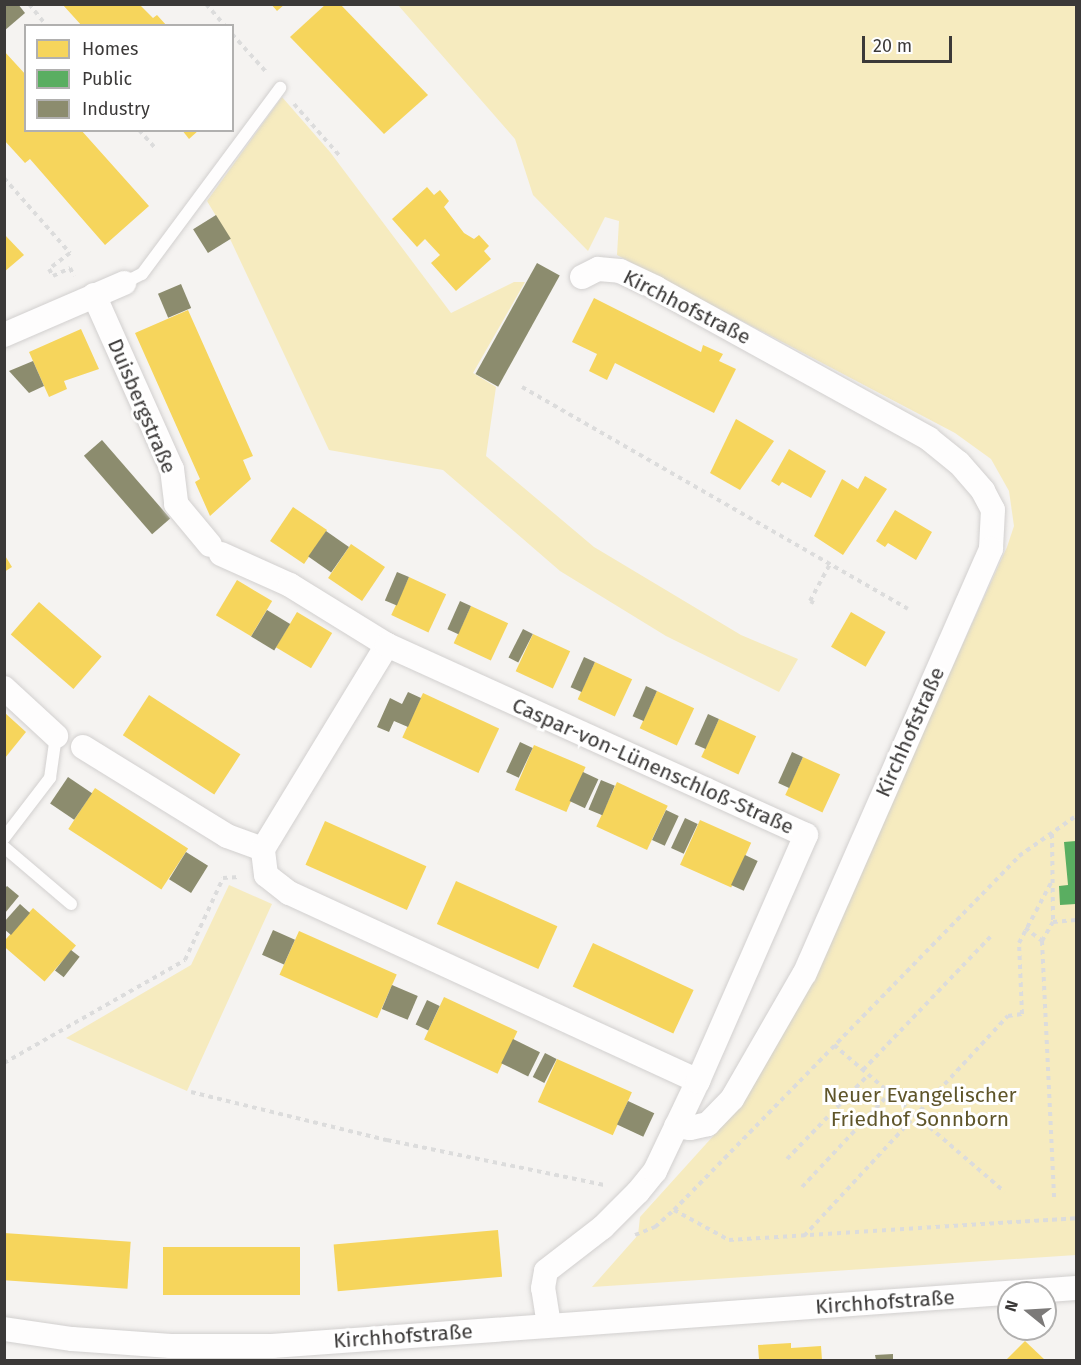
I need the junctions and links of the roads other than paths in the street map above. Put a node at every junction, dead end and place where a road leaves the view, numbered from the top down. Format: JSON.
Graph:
{"nodes":[{"id":1,"x":280,"y":88,"type":"dead end"},
{"id":2,"x":582,"y":277,"type":"dead end"},
{"id":3,"x":124,"y":283,"type":"joint"},
{"id":4,"x":94,"y":295,"type":"junction"},
{"id":5,"x":4,"y":334,"type":"edge"},
{"id":6,"x":216,"y":550,"type":"joint"},
{"id":7,"x":387,"y":645,"type":"junction"},
{"id":8,"x":4,"y":688,"type":"edge"},
{"id":9,"x":56,"y":736,"type":"joint"},
{"id":10,"x":82,"y":747,"type":"dead end"},
{"id":11,"x":4,"y":838,"type":"edge"},
{"id":12,"x":4,"y":847,"type":"edge"},
{"id":13,"x":263,"y":849,"type":"junction"},
{"id":14,"x":71,"y":904,"type":"dead end"},
{"id":15,"x":698,"y":1081,"type":"junction"},
{"id":16,"x":676,"y":1126,"type":"junction"},
{"id":17,"x":1077,"y":1288,"type":"edge"},
{"id":18,"x":549,"y":1325,"type":"junction"},
{"id":19,"x":4,"y":1329,"type":"edge"}],
"edges":[{"from":1,"to":3,"type":"lane"},
{"from":2,"to":16,"type":"street","name":"Kirchhofstraße"},
{"from":3,"to":4,"type":"street"},
{"from":4,"to":5,"type":"street"},
{"from":4,"to":6,"type":"street","name":"Duisbergstraße"},
{"from":6,"to":7,"type":"street","name":"Caspar-von-Lünenschloß-Straße"},
{"from":7,"to":13,"type":"street"},
{"from":7,"to":15,"type":"street","name":"Caspar-von-Lünenschloß-Straße"},
{"from":8,"to":9,"type":"street"},
{"from":9,"to":11,"type":"lane"},
{"from":10,"to":13,"type":"street"},
{"from":12,"to":14,"type":"lane"},
{"from":13,"to":15,"type":"street"},
{"from":15,"to":16,"type":"street","name":"Caspar-von-Lünenschloß-Straße"},
{"from":16,"to":18,"type":"street"},
{"from":17,"to":18,"type":"street","name":"Kirchhofstraße"},
{"from":18,"to":19,"type":"street","name":"Kirchhofstraße"}]}
